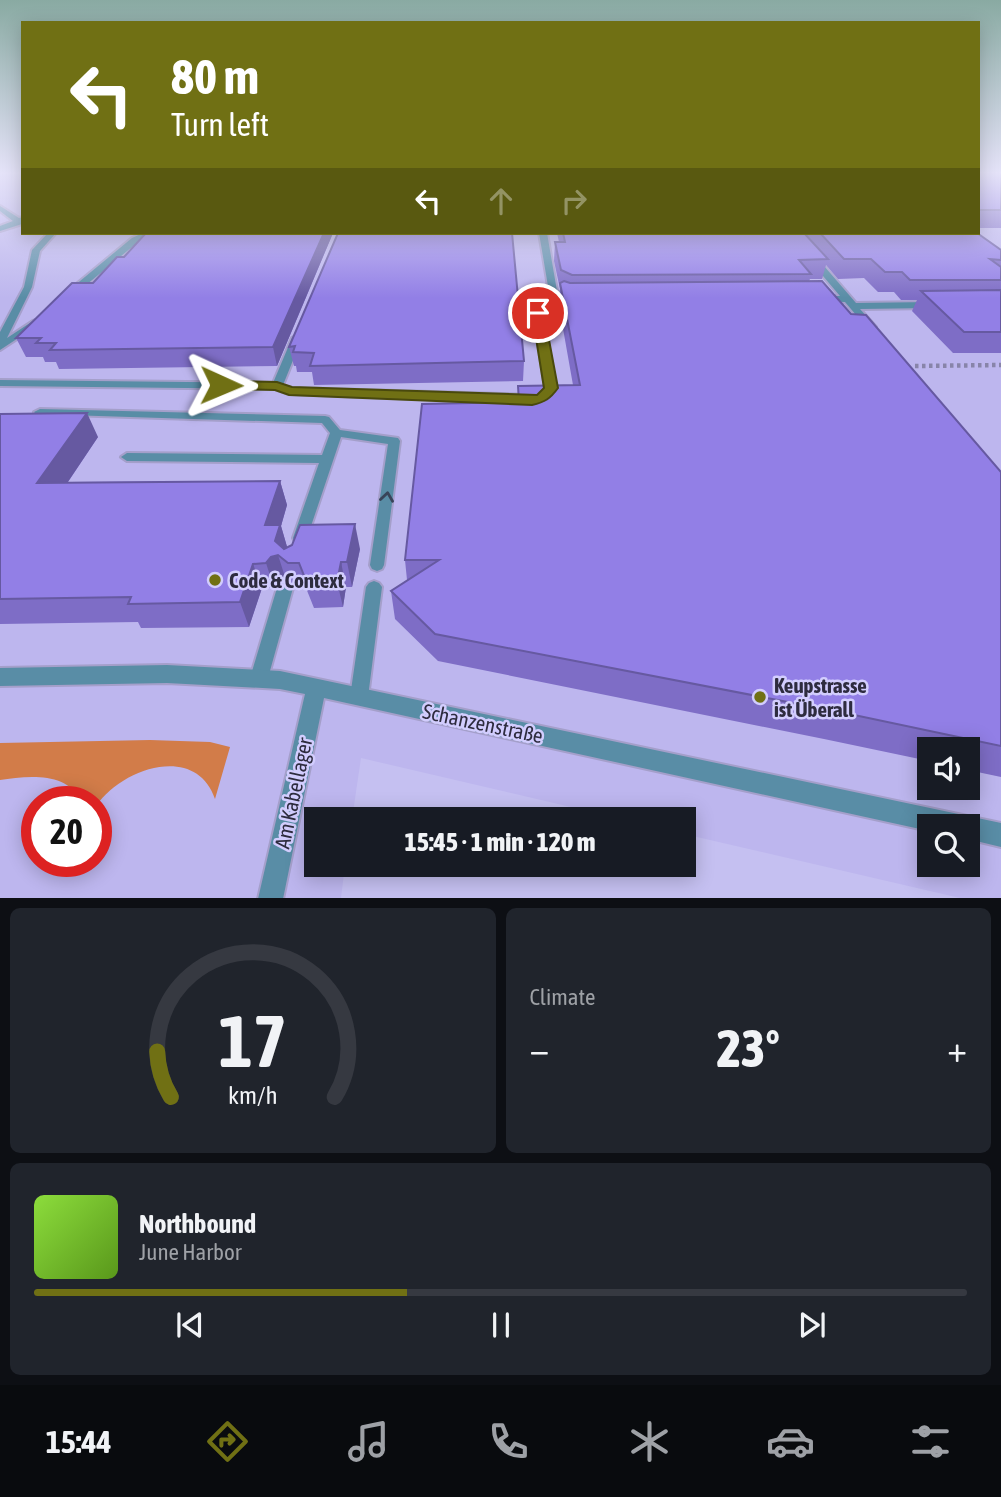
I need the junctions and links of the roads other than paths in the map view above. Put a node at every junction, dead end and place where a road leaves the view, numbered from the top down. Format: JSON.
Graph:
{"nodes":[{"id":1,"x":21,"y":220,"type":"edge"},
{"id":2,"x":0,"y":229,"type":"edge"},
{"id":3,"x":50,"y":235,"type":"edge"},
{"id":4,"x":144,"y":235,"type":"edge"},
{"id":5,"x":543,"y":235,"type":"edge"},
{"id":6,"x":807,"y":252,"type":"edge"},
{"id":7,"x":560,"y":298,"type":"junction"},
{"id":8,"x":807,"y":299,"type":"edge"},
{"id":9,"x":61,"y":302,"type":"edge"},
{"id":10,"x":578,"y":302,"type":"edge"},
{"id":11,"x":850,"y":302,"type":"junction"},
{"id":12,"x":947,"y":305,"type":"edge"},
{"id":13,"x":42,"y":317,"type":"edge"},
{"id":14,"x":303,"y":322,"type":"edge"},
{"id":15,"x":878,"y":336,"type":"edge"},
{"id":16,"x":0,"y":344,"type":"edge"},
{"id":17,"x":0,"y":383,"type":"edge"},
{"id":18,"x":277,"y":386,"type":"junction"},
{"id":19,"x":40,"y":412,"type":"edge"},
{"id":20,"x":337,"y":433,"type":"junction"},
{"id":21,"x":127,"y":457,"type":"dead end"},
{"id":22,"x":327,"y":459,"type":"junction"},
{"id":23,"x":295,"y":554,"type":"edge"},
{"id":24,"x":377,"y":565,"type":"dead end"},
{"id":25,"x":374,"y":587,"type":"dead end"},
{"id":26,"x":285,"y":588,"type":"edge"},
{"id":27,"x":0,"y":677,"type":"edge"},
{"id":28,"x":260,"y":678,"type":"junction"},
{"id":29,"x":316,"y":687,"type":"junction"},
{"id":30,"x":359,"y":697,"type":"junction"},
{"id":31,"x":917,"y":817,"type":"edge"},
{"id":32,"x":980,"y":831,"type":"edge"},
{"id":33,"x":1001,"y":835,"type":"edge"},
{"id":34,"x":270,"y":898,"type":"edge"}],
"edges":[{"from":1,"to":2,"type":"lane"},
{"from":3,"to":16,"type":"lane"},
{"from":4,"to":9,"type":"lane"},
{"from":5,"to":7,"type":"lane"},
{"from":6,"to":11,"type":"lane"},
{"from":7,"to":10,"type":"lane"},
{"from":7,"to":18,"type":"lane"},
{"from":8,"to":11,"type":"lane"},
{"from":11,"to":12,"type":"lane"},
{"from":11,"to":15,"type":"lane"},
{"from":13,"to":16,"type":"lane"},
{"from":14,"to":18,"type":"lane"},
{"from":17,"to":18,"type":"lane"},
{"from":19,"to":20,"type":"lane"},
{"from":20,"to":22,"type":"lane"},
{"from":24,"to":20,"type":"lane","one_way":true},
{"from":21,"to":22,"type":"lane"},
{"from":22,"to":23,"type":"lane"},
{"from":25,"to":30,"type":"lane"},
{"from":26,"to":28,"type":"lane"},
{"from":27,"to":28,"type":"street","name":"Schanzenstraße"},
{"from":28,"to":29,"type":"street","name":"Schanzenstraße"},
{"from":29,"to":30,"type":"street","name":"Schanzenstraße"},
{"from":29,"to":34,"type":"street","name":"Am Kabellager"},
{"from":30,"to":31,"type":"street","name":"Schanzenstraße"},
{"from":32,"to":33,"type":"street"}]}
